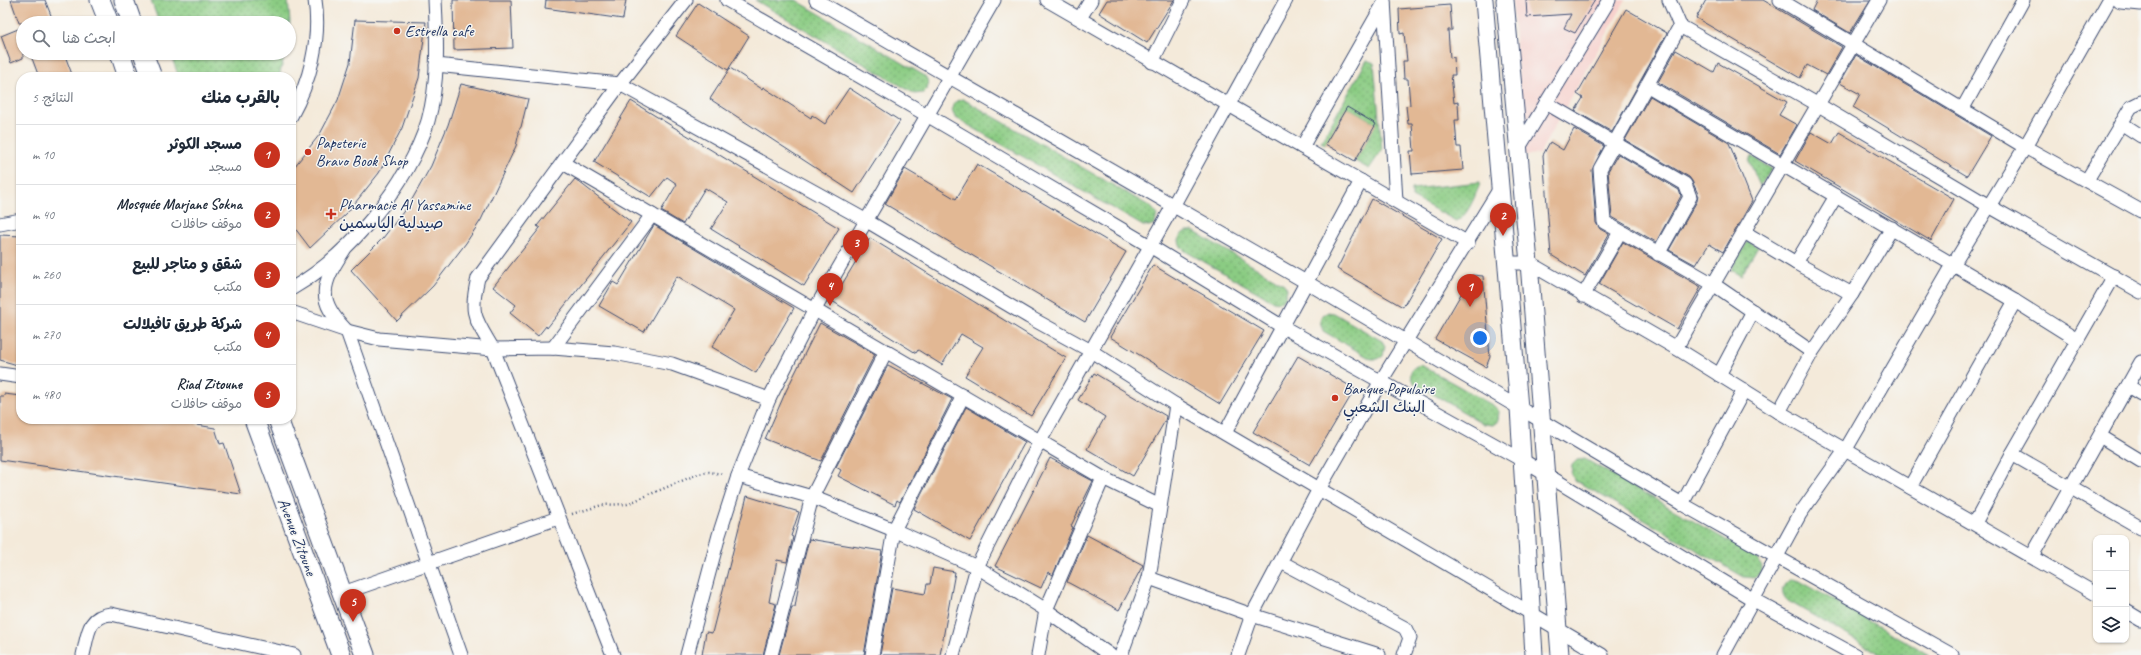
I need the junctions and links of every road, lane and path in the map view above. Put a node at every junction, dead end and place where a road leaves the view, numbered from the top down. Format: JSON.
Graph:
{"nodes":[{"id":1,"x":100,"y":0,"type":"edge"},
{"id":2,"x":124,"y":0,"type":"edge"},
{"id":3,"x":315,"y":0,"type":"edge"},
{"id":4,"x":434,"y":0,"type":"edge"},
{"id":5,"x":686,"y":0,"type":"edge"},
{"id":6,"x":727,"y":0,"type":"edge"},
{"id":7,"x":816,"y":0,"type":"edge"},
{"id":8,"x":994,"y":0,"type":"edge"},
{"id":9,"x":1047,"y":0,"type":"edge"},
{"id":10,"x":1091,"y":0,"type":"edge"},
{"id":11,"x":1183,"y":0,"type":"edge"},
{"id":12,"x":1286,"y":0,"type":"edge"},
{"id":13,"x":1484,"y":0,"type":"edge"},
{"id":14,"x":1505,"y":0,"type":"edge"},
{"id":15,"x":1609,"y":0,"type":"edge"},
{"id":16,"x":1670,"y":0,"type":"edge"},
{"id":17,"x":1780,"y":0,"type":"edge"},
{"id":18,"x":1879,"y":0,"type":"edge"},
{"id":19,"x":2023,"y":0,"type":"edge"},
{"id":20,"x":2109,"y":0,"type":"edge"},
{"id":21,"x":2121,"y":0,"type":"edge"},
{"id":22,"x":1384,"y":1,"type":"edge"},
{"id":23,"x":2141,"y":2,"type":"edge"},
{"id":24,"x":106,"y":16,"type":"edge"},
{"id":25,"x":130,"y":16,"type":"edge"},
{"id":26,"x":1080,"y":18,"type":"junction"},
{"id":27,"x":1680,"y":26,"type":"junction"},
{"id":28,"x":1852,"y":44,"type":"junction"},
{"id":29,"x":122,"y":60,"type":"edge"},
{"id":30,"x":146,"y":60,"type":"edge"},
{"id":31,"x":1152,"y":62,"type":"junction"},
{"id":32,"x":436,"y":65,"type":"junction"},
{"id":33,"x":126,"y":72,"type":"edge"},
{"id":34,"x":150,"y":72,"type":"edge"},
{"id":35,"x":949,"y":77,"type":"junction"},
{"id":36,"x":620,"y":84,"type":"junction"},
{"id":37,"x":1648,"y":86,"type":"junction"},
{"id":38,"x":2141,"y":102,"type":"edge"},
{"id":39,"x":1546,"y":103,"type":"junction"},
{"id":40,"x":1228,"y":104,"type":"junction"},
{"id":41,"x":1817,"y":104,"type":"junction"},
{"id":42,"x":296,"y":106,"type":"edge"},
{"id":43,"x":1963,"y":108,"type":"junction"},
{"id":44,"x":927,"y":115,"type":"junction"},
{"id":45,"x":2121,"y":123,"type":"junction"},
{"id":46,"x":2141,"y":136,"type":"edge"},
{"id":47,"x":1614,"y":142,"type":"junction"},
{"id":48,"x":1302,"y":146,"type":"junction"},
{"id":49,"x":2025,"y":147,"type":"junction"},
{"id":50,"x":1518,"y":148,"type":"junction"},
{"id":51,"x":564,"y":163,"type":"junction"},
{"id":52,"x":1784,"y":166,"type":"junction"},
{"id":53,"x":2087,"y":180,"type":"junction"},
{"id":54,"x":1361,"y":181,"type":"junction"},
{"id":55,"x":1500,"y":190,"type":"junction"},
{"id":56,"x":1836,"y":196,"type":"junction"},
{"id":57,"x":1396,"y":201,"type":"junction"},
{"id":58,"x":1173,"y":206,"type":"junction"},
{"id":59,"x":1989,"y":206,"type":"junction"},
{"id":60,"x":2141,"y":211,"type":"edge"},
{"id":61,"x":652,"y":215,"type":"junction"},
{"id":62,"x":16,"y":221,"type":"edge"},
{"id":63,"x":867,"y":221,"type":"junction"},
{"id":64,"x":0,"y":224,"type":"edge"},
{"id":65,"x":1892,"y":228,"type":"junction"},
{"id":66,"x":1620,"y":232,"type":"junction"},
{"id":67,"x":1744,"y":232,"type":"junction"},
{"id":68,"x":1468,"y":243,"type":"junction"},
{"id":69,"x":1150,"y":246,"type":"junction"},
{"id":70,"x":344,"y":250,"type":"junction"},
{"id":71,"x":1658,"y":254,"type":"junction"},
{"id":72,"x":1506,"y":263,"type":"junction"},
{"id":73,"x":1528,"y":263,"type":"junction"},
{"id":74,"x":1796,"y":263,"type":"junction"},
{"id":75,"x":1953,"y":265,"type":"junction"},
{"id":76,"x":2114,"y":276,"type":"junction"},
{"id":77,"x":1306,"y":282,"type":"junction"},
{"id":78,"x":1713,"y":284,"type":"junction"},
{"id":79,"x":296,"y":286,"type":"edge"},
{"id":80,"x":2141,"y":292,"type":"edge"},
{"id":81,"x":1852,"y":294,"type":"junction"},
{"id":82,"x":1583,"y":296,"type":"junction"},
{"id":83,"x":2016,"y":301,"type":"junction"},
{"id":84,"x":815,"y":309,"type":"junction"},
{"id":85,"x":1753,"y":311,"type":"junction"},
{"id":86,"x":296,"y":314,"type":"edge"},
{"id":87,"x":1283,"y":327,"type":"junction"},
{"id":88,"x":347,"y":331,"type":"junction"},
{"id":89,"x":1406,"y":340,"type":"junction"},
{"id":90,"x":2077,"y":340,"type":"junction"},
{"id":91,"x":553,"y":348,"type":"junction"},
{"id":92,"x":1676,"y":348,"type":"junction"},
{"id":93,"x":493,"y":349,"type":"junction"},
{"id":94,"x":886,"y":351,"type":"junction"},
{"id":95,"x":1091,"y":351,"type":"junction"},
{"id":96,"x":1812,"y":352,"type":"junction"},
{"id":97,"x":2141,"y":362,"type":"edge"},
{"id":98,"x":0,"y":374,"type":"edge"},
{"id":99,"x":1719,"y":375,"type":"junction"},
{"id":100,"x":16,"y":376,"type":"edge"},
{"id":101,"x":1381,"y":381,"type":"junction"},
{"id":102,"x":2128,"y":386,"type":"junction"},
{"id":103,"x":1744,"y":390,"type":"junction"},
{"id":104,"x":2141,"y":394,"type":"edge"},
{"id":105,"x":963,"y":396,"type":"junction"},
{"id":106,"x":769,"y":399,"type":"junction"},
{"id":107,"x":1176,"y":405,"type":"junction"},
{"id":108,"x":1519,"y":408,"type":"junction"},
{"id":109,"x":1779,"y":412,"type":"junction"},
{"id":110,"x":1540,"y":421,"type":"junction"},
{"id":111,"x":256,"y":424,"type":"edge"},
{"id":112,"x":280,"y":424,"type":"edge"},
{"id":113,"x":1225,"y":433,"type":"junction"},
{"id":114,"x":2100,"y":436,"type":"junction"},
{"id":115,"x":1040,"y":441,"type":"junction"},
{"id":116,"x":1846,"y":449,"type":"junction"},
{"id":117,"x":2012,"y":454,"type":"junction"},
{"id":118,"x":1522,"y":460,"type":"junction"},
{"id":119,"x":2141,"y":461,"type":"edge"},
{"id":120,"x":738,"y":476,"type":"junction"},
{"id":121,"x":1546,"y":476,"type":"junction"},
{"id":122,"x":1103,"y":478,"type":"junction"},
{"id":123,"x":1910,"y":487,"type":"junction"},
{"id":124,"x":2071,"y":487,"type":"junction"},
{"id":125,"x":1319,"y":489,"type":"junction"},
{"id":126,"x":812,"y":497,"type":"junction"},
{"id":127,"x":1682,"y":504,"type":"junction"},
{"id":128,"x":1160,"y":506,"type":"junction"},
{"id":129,"x":558,"y":518,"type":"junction"},
{"id":130,"x":1975,"y":523,"type":"junction"},
{"id":131,"x":2141,"y":528,"type":"edge"},
{"id":132,"x":894,"y":530,"type":"junction"},
{"id":133,"x":2032,"y":556,"type":"junction"},
{"id":134,"x":1776,"y":557,"type":"junction"},
{"id":135,"x":427,"y":562,"type":"junction"},
{"id":136,"x":1281,"y":562,"type":"junction"},
{"id":137,"x":977,"y":567,"type":"junction"},
{"id":138,"x":1149,"y":578,"type":"junction"},
{"id":139,"x":2093,"y":592,"type":"edge"},
{"id":140,"x":343,"y":593,"type":"junction"},
{"id":141,"x":1754,"y":600,"type":"junction"},
{"id":142,"x":1046,"y":610,"type":"junction"},
{"id":143,"x":2129,"y":613,"type":"edge"},
{"id":144,"x":1252,"y":615,"type":"junction"},
{"id":145,"x":1530,"y":615,"type":"junction"},
{"id":146,"x":2141,"y":620,"type":"edge"},
{"id":147,"x":1557,"y":628,"type":"junction"},
{"id":148,"x":83,"y":655,"type":"edge"},
{"id":149,"x":294,"y":655,"type":"edge"},
{"id":150,"x":341,"y":655,"type":"edge"},
{"id":151,"x":365,"y":655,"type":"edge"},
{"id":152,"x":461,"y":655,"type":"edge"},
{"id":153,"x":613,"y":655,"type":"edge"},
{"id":154,"x":687,"y":655,"type":"edge"},
{"id":155,"x":771,"y":655,"type":"edge"},
{"id":156,"x":872,"y":655,"type":"edge"},
{"id":157,"x":953,"y":655,"type":"edge"},
{"id":158,"x":1038,"y":655,"type":"edge"},
{"id":159,"x":1110,"y":655,"type":"edge"},
{"id":160,"x":1121,"y":655,"type":"edge"},
{"id":161,"x":1238,"y":655,"type":"edge"},
{"id":162,"x":1379,"y":655,"type":"edge"},
{"id":163,"x":1404,"y":655,"type":"edge"},
{"id":164,"x":1534,"y":655,"type":"edge"},
{"id":165,"x":1560,"y":655,"type":"edge"},
{"id":166,"x":1602,"y":655,"type":"edge"},
{"id":167,"x":1723,"y":655,"type":"edge"},
{"id":168,"x":1855,"y":655,"type":"edge"},
{"id":169,"x":1952,"y":655,"type":"edge"}],
"edges":[{"from":1,"to":24,"type":"main road"},
{"from":2,"to":25,"type":"main road"},
{"from":3,"to":42,"type":"street"},
{"from":4,"to":32,"type":"street"},
{"from":5,"to":36,"type":"street"},
{"from":6,"to":44,"type":"street"},
{"from":7,"to":35,"type":"street"},
{"from":8,"to":35,"type":"street"},
{"from":9,"to":26,"type":"street"},
{"from":10,"to":26,"type":"street"},
{"from":11,"to":31,"type":"street"},
{"from":12,"to":40,"type":"street"},
{"from":13,"to":55,"type":"street"},
{"from":14,"to":50,"type":"street"},
{"from":15,"to":39,"type":"street"},
{"from":16,"to":27,"type":"street"},
{"from":17,"to":28,"type":"street"},
{"from":18,"to":28,"type":"street"},
{"from":19,"to":43,"type":"street"},
{"from":20,"to":49,"type":"street"},
{"from":21,"to":23,"type":"street"},
{"from":22,"to":48,"type":"street"},
{"from":22,"to":57,"type":"street"},
{"from":26,"to":31,"type":"street"},
{"from":27,"to":37,"type":"street"},
{"from":27,"to":41,"type":"street"},
{"from":28,"to":41,"type":"street"},
{"from":28,"to":43,"type":"street"},
{"from":29,"to":33,"type":"main road"},
{"from":30,"to":34,"type":"main road"},
{"from":31,"to":40,"type":"street"},
{"from":32,"to":36,"type":"street"},
{"from":32,"to":70,"type":"street"},
{"from":35,"to":44,"type":"street"},
{"from":35,"to":58,"type":"street"},
{"from":36,"to":51,"type":"street"},
{"from":36,"to":63,"type":"street"},
{"from":37,"to":47,"type":"street"},
{"from":37,"to":52,"type":"street"},
{"from":38,"to":45,"type":"street"},
{"from":39,"to":47,"type":"street"},
{"from":39,"to":50,"type":"street"},
{"from":40,"to":48,"type":"street"},
{"from":40,"to":58,"type":"street"},
{"from":41,"to":52,"type":"street"},
{"from":41,"to":59,"type":"street"},
{"from":43,"to":49,"type":"street"},
{"from":44,"to":63,"type":"street"},
{"from":44,"to":69,"type":"street"},
{"from":45,"to":46,"type":"street"},
{"from":45,"to":53,"type":"street"},
{"from":47,"to":66,"type":"street"},
{"from":47,"to":71,"type":"street"},
{"from":48,"to":54,"type":"street"},
{"from":49,"to":53,"type":"street"},
{"from":49,"to":59,"type":"street"},
{"from":50,"to":73,"type":"street"},
{"from":51,"to":61,"type":"street"},
{"from":51,"to":93,"type":"street"},
{"from":52,"to":56,"type":"street"},
{"from":52,"to":67,"type":"street"},
{"from":53,"to":60,"type":"street"},
{"from":54,"to":57,"type":"street"},
{"from":54,"to":77,"type":"street"},
{"from":55,"to":68,"type":"street"},
{"from":55,"to":72,"type":"street"},
{"from":56,"to":65,"type":"street"},
{"from":56,"to":74,"type":"street"},
{"from":57,"to":68,"type":"street"},
{"from":58,"to":69,"type":"street"},
{"from":58,"to":77,"type":"street"},
{"from":59,"to":75,"type":"street"},
{"from":59,"to":76,"type":"street"},
{"from":61,"to":84,"type":"street"},
{"from":61,"to":91,"type":"street"},
{"from":62,"to":64,"type":"street"},
{"from":63,"to":84,"type":"street"},
{"from":63,"to":95,"type":"street"},
{"from":65,"to":75,"type":"street"},
{"from":65,"to":81,"type":"street"},
{"from":66,"to":71,"type":"street"},
{"from":66,"to":82,"type":"street"},
{"from":67,"to":74,"type":"street"},
{"from":67,"to":78,"type":"street"},
{"from":68,"to":89,"type":"street"},
{"from":69,"to":87,"type":"street"},
{"from":69,"to":95,"type":"street"},
{"from":70,"to":79,"type":"street"},
{"from":70,"to":88,"type":"street"},
{"from":71,"to":78,"type":"street"},
{"from":72,"to":73,"type":"street"},
{"from":72,"to":108,"type":"street"},
{"from":73,"to":82,"type":"street"},
{"from":73,"to":110,"type":"street"},
{"from":74,"to":81,"type":"street"},
{"from":75,"to":83,"type":"street"},
{"from":75,"to":116,"type":"street"},
{"from":76,"to":80,"type":"street"},
{"from":76,"to":90,"type":"street"},
{"from":77,"to":87,"type":"street"},
{"from":77,"to":89,"type":"street"},
{"from":78,"to":85,"type":"street"},
{"from":78,"to":92,"type":"street"},
{"from":81,"to":96,"type":"street"},
{"from":82,"to":92,"type":"street"},
{"from":83,"to":90,"type":"street"},
{"from":83,"to":123,"type":"street"},
{"from":84,"to":94,"type":"street"},
{"from":84,"to":106,"type":"street"},
{"from":85,"to":96,"type":"street"},
{"from":85,"to":99,"type":"street"},
{"from":86,"to":88,"type":"street"},
{"from":87,"to":101,"type":"street"},
{"from":87,"to":113,"type":"street"},
{"from":88,"to":93,"type":"street"},
{"from":88,"to":135,"type":"street"},
{"from":89,"to":101,"type":"street"},
{"from":89,"to":108,"type":"street"},
{"from":90,"to":117,"type":"street"},
{"from":91,"to":93,"type":"street"},
{"from":91,"to":106,"type":"street"},
{"from":92,"to":99,"type":"street"},
{"from":93,"to":129,"type":"street"},
{"from":94,"to":105,"type":"street"},
{"from":94,"to":126,"type":"street"},
{"from":95,"to":107,"type":"street"},
{"from":95,"to":115,"type":"street"},
{"from":96,"to":109,"type":"street"},
{"from":97,"to":102,"type":"street"},
{"from":98,"to":100,"type":"street"},
{"from":99,"to":103,"type":"street"},
{"from":101,"to":118,"type":"street"},
{"from":101,"to":125,"type":"street"},
{"from":102,"to":104,"type":"street"},
{"from":102,"to":114,"type":"street"},
{"from":103,"to":109,"type":"street"},
{"from":103,"to":127,"type":"street"},
{"from":105,"to":115,"type":"street"},
{"from":105,"to":132,"type":"street"},
{"from":106,"to":120,"type":"street"},
{"from":107,"to":113,"type":"street"},
{"from":107,"to":128,"type":"street"},
{"from":108,"to":110,"type":"street"},
{"from":108,"to":118,"type":"street"},
{"from":109,"to":116,"type":"street"},
{"from":110,"to":121,"type":"street"},
{"from":110,"to":127,"type":"street"},
{"from":111,"to":150,"type":"main road","name":"Avenue Zitoune"},
{"from":112,"to":140,"type":"main road","name":"Avenue Zitoune"},
{"from":113,"to":125,"type":"street"},
{"from":114,"to":119,"type":"street"},
{"from":114,"to":124,"type":"street"},
{"from":115,"to":122,"type":"street"},
{"from":115,"to":137,"type":"street"},
{"from":116,"to":123,"type":"street"},
{"from":116,"to":134,"type":"street"},
{"from":117,"to":124,"type":"street"},
{"from":117,"to":130,"type":"street"},
{"from":118,"to":121,"type":"street"},
{"from":118,"to":145,"type":"street"},
{"from":120,"to":126,"type":"street"},
{"from":120,"to":129,"type":"path"},
{"from":120,"to":154,"type":"street"},
{"from":121,"to":141,"type":"street"},
{"from":121,"to":147,"type":"street"},
{"from":122,"to":128,"type":"street"},
{"from":122,"to":142,"type":"street"},
{"from":123,"to":130,"type":"street"},
{"from":124,"to":131,"type":"street"},
{"from":124,"to":133,"type":"street"},
{"from":125,"to":136,"type":"street"},
{"from":125,"to":145,"type":"street"},
{"from":126,"to":132,"type":"street"},
{"from":126,"to":155,"type":"street"},
{"from":127,"to":134,"type":"street"},
{"from":128,"to":138,"type":"street"},
{"from":129,"to":135,"type":"street"},
{"from":129,"to":153,"type":"street"},
{"from":130,"to":133,"type":"street"},
{"from":132,"to":137,"type":"street"},
{"from":132,"to":156,"type":"street"},
{"from":133,"to":139,"type":"street"},
{"from":134,"to":141,"type":"street"},
{"from":134,"to":169,"type":"street"},
{"from":135,"to":140,"type":"street"},
{"from":135,"to":152,"type":"street"},
{"from":136,"to":144,"type":"street"},
{"from":136,"to":163,"type":"street"},
{"from":137,"to":142,"type":"street"},
{"from":137,"to":157,"type":"street"},
{"from":138,"to":144,"type":"street"},
{"from":138,"to":160,"type":"street"},
{"from":140,"to":151,"type":"main road","name":"Avenue Zitoune"},
{"from":141,"to":167,"type":"street"},
{"from":141,"to":168,"type":"street"},
{"from":142,"to":158,"type":"street"},
{"from":142,"to":159,"type":"street"},
{"from":143,"to":146,"type":"street"},
{"from":144,"to":161,"type":"street"},
{"from":144,"to":162,"type":"street"},
{"from":145,"to":147,"type":"street"},
{"from":145,"to":164,"type":"street"},
{"from":147,"to":165,"type":"street"},
{"from":147,"to":166,"type":"street"},
{"from":148,"to":149,"type":"street"}]}
